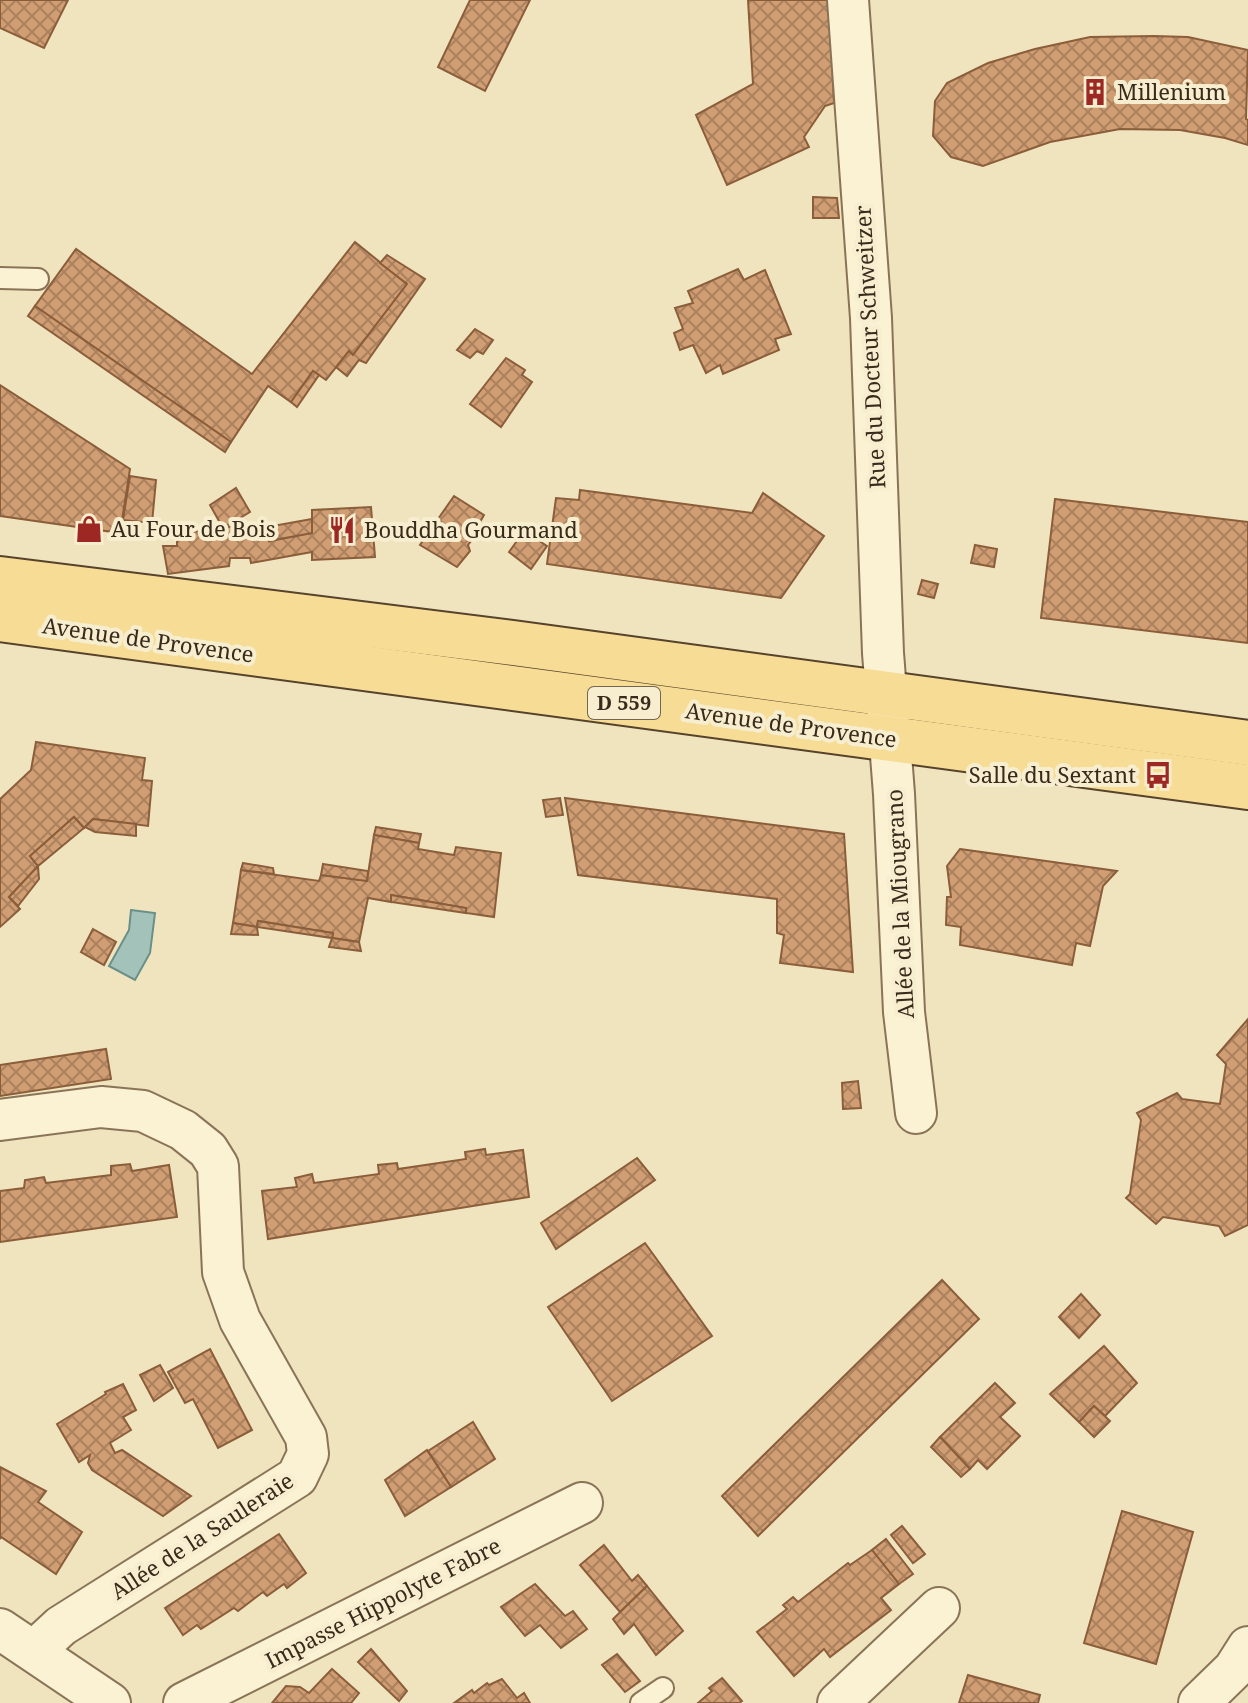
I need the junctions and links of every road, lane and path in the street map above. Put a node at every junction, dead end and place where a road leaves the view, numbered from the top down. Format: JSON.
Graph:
{"nodes":[{"id":1,"x":848,"y":0,"type":"edge"},
{"id":2,"x":0,"y":278,"type":"edge"},
{"id":3,"x":38,"y":279,"type":"dead end"},
{"id":4,"x":0,"y":579,"type":"edge"},
{"id":5,"x":0,"y":619,"type":"edge"},
{"id":6,"x":886,"y":695,"type":"junction"},
{"id":7,"x":890,"y":738,"type":"junction"},
{"id":8,"x":1248,"y":743,"type":"edge"},
{"id":9,"x":1248,"y":787,"type":"edge"},
{"id":10,"x":916,"y":1113,"type":"dead end"},
{"id":11,"x":0,"y":1120,"type":"edge"},
{"id":12,"x":582,"y":1503,"type":"dead end"},
{"id":13,"x":939,"y":1608,"type":"dead end"},
{"id":14,"x":0,"y":1629,"type":"edge"},
{"id":15,"x":1248,"y":1647,"type":"edge"},
{"id":16,"x":34,"y":1651,"type":"junction"},
{"id":17,"x":663,"y":1688,"type":"dead end"},
{"id":18,"x":110,"y":1703,"type":"edge"},
{"id":19,"x":184,"y":1703,"type":"edge"},
{"id":20,"x":641,"y":1703,"type":"edge"},
{"id":21,"x":838,"y":1703,"type":"edge"},
{"id":22,"x":1199,"y":1703,"type":"edge"}],
"edges":[{"from":1,"to":6,"type":"street","name":"Rue du Docteur Schweitzer"},
{"from":2,"to":3,"type":"lane"},
{"from":4,"to":6,"type":"main road","name":"Avenue de Provence","number":"D 559"},
{"from":5,"to":7,"type":"main road","name":"Avenue de Provence","number":"D 559"},
{"from":6,"to":7,"type":"street","name":"Allée de la Miougrano"},
{"from":6,"to":8,"type":"main road","name":"Avenue de Provence","number":"D 559"},
{"from":7,"to":9,"type":"main road","name":"Avenue de Provence","number":"D 559"},
{"from":7,"to":10,"type":"street","name":"Allée de la Miougrano"},
{"from":11,"to":16,"type":"street","name":"Allée de la Sauleraie"},
{"from":12,"to":19,"type":"street","name":"Impasse Hippolyte Fabre"},
{"from":13,"to":21,"type":"street"},
{"from":14,"to":16,"type":"street"},
{"from":15,"to":22,"type":"street"},
{"from":16,"to":18,"type":"street"},
{"from":17,"to":20,"type":"lane"}]}
